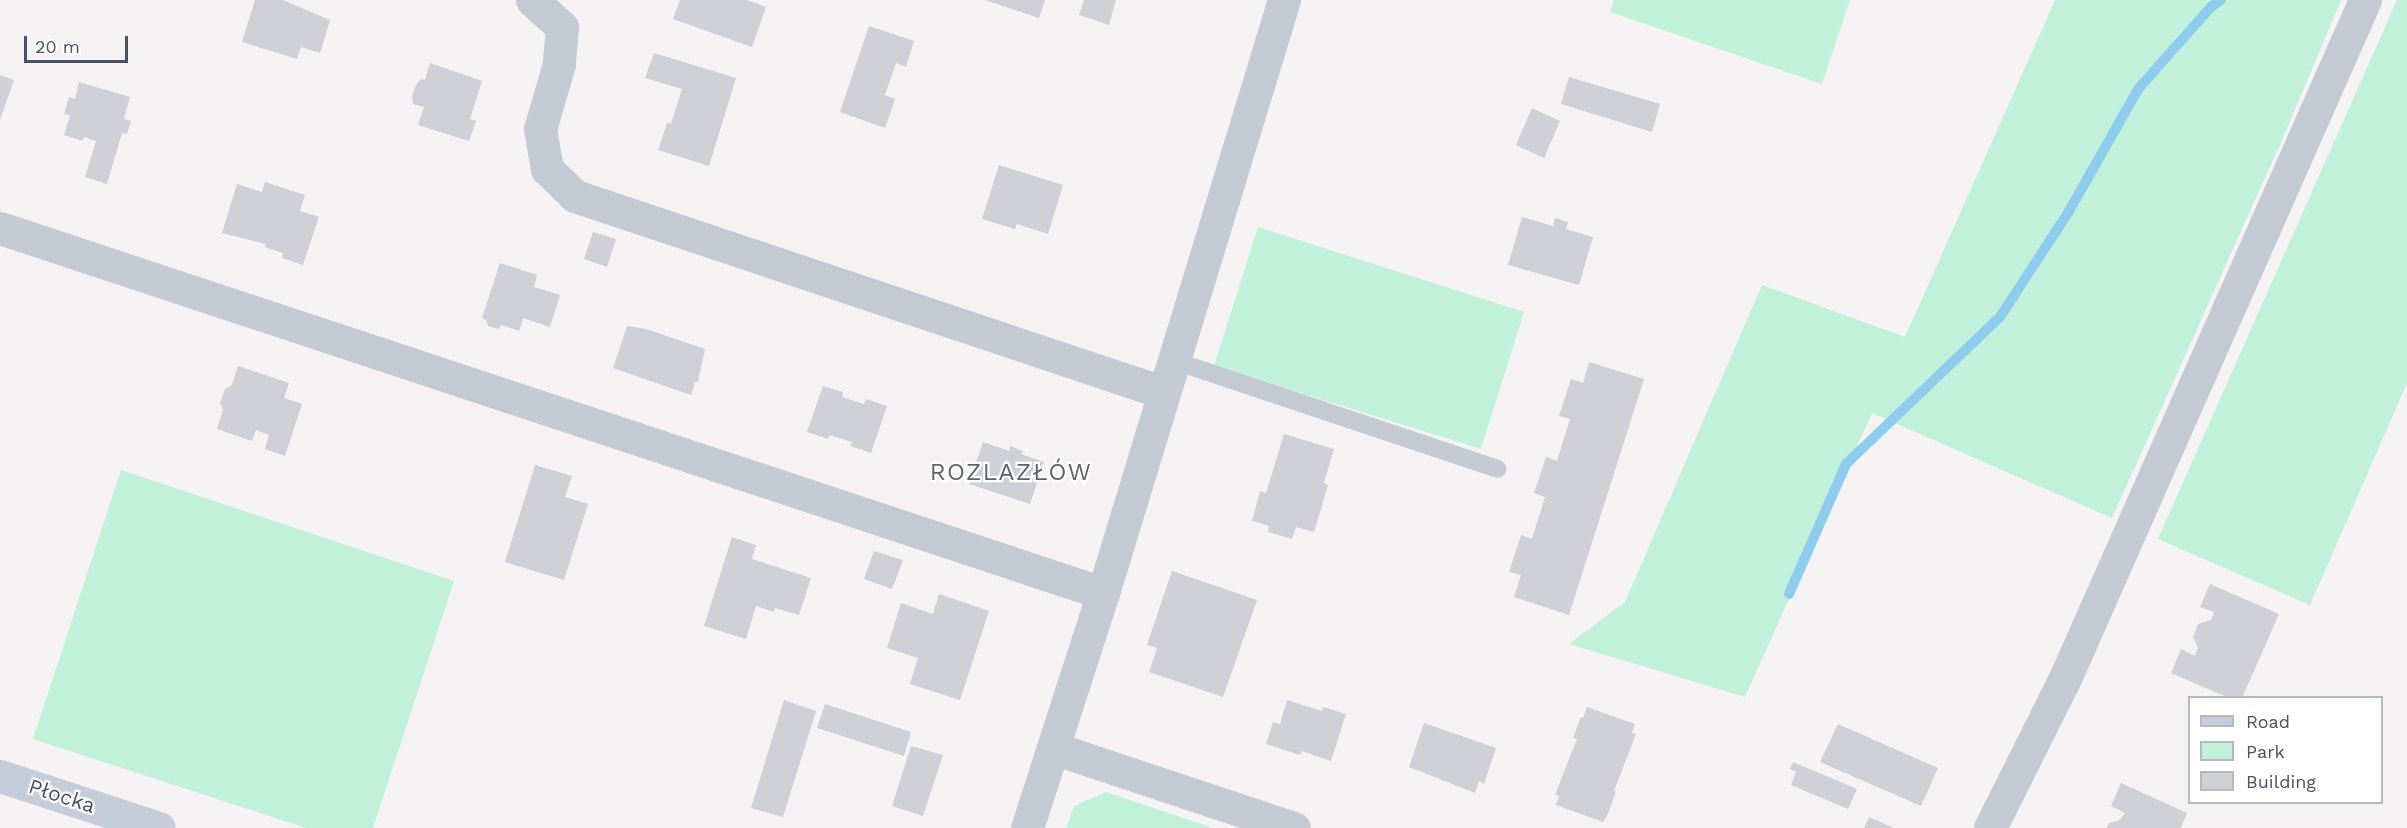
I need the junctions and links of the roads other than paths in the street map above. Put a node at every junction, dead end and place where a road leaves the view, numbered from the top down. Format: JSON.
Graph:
{"nodes":[{"id":1,"x":532,"y":0,"type":"edge"},
{"id":2,"x":1284,"y":0,"type":"edge"},
{"id":3,"x":2365,"y":0,"type":"edge"},
{"id":4,"x":0,"y":228,"type":"edge"},
{"id":5,"x":1172,"y":360,"type":"junction"},
{"id":6,"x":1162,"y":392,"type":"junction"},
{"id":7,"x":1497,"y":470,"type":"dead end"},
{"id":8,"x":1103,"y":593,"type":"junction"},
{"id":9,"x":1053,"y":748,"type":"junction"},
{"id":10,"x":0,"y":776,"type":"edge"},
{"id":11,"x":159,"y":828,"type":"edge"},
{"id":12,"x":1027,"y":828,"type":"edge"},
{"id":13,"x":1294,"y":828,"type":"edge"},
{"id":14,"x":1990,"y":828,"type":"edge"}],
"edges":[{"from":1,"to":6,"type":"street"},
{"from":2,"to":5,"type":"street"},
{"from":3,"to":14,"type":"street"},
{"from":4,"to":8,"type":"street"},
{"from":5,"to":6,"type":"street"},
{"from":5,"to":7,"type":"lane"},
{"from":6,"to":8,"type":"street"},
{"from":8,"to":9,"type":"street"},
{"from":9,"to":12,"type":"street"},
{"from":9,"to":13,"type":"street"},
{"from":10,"to":11,"type":"street","name":"Płocka"}]}
